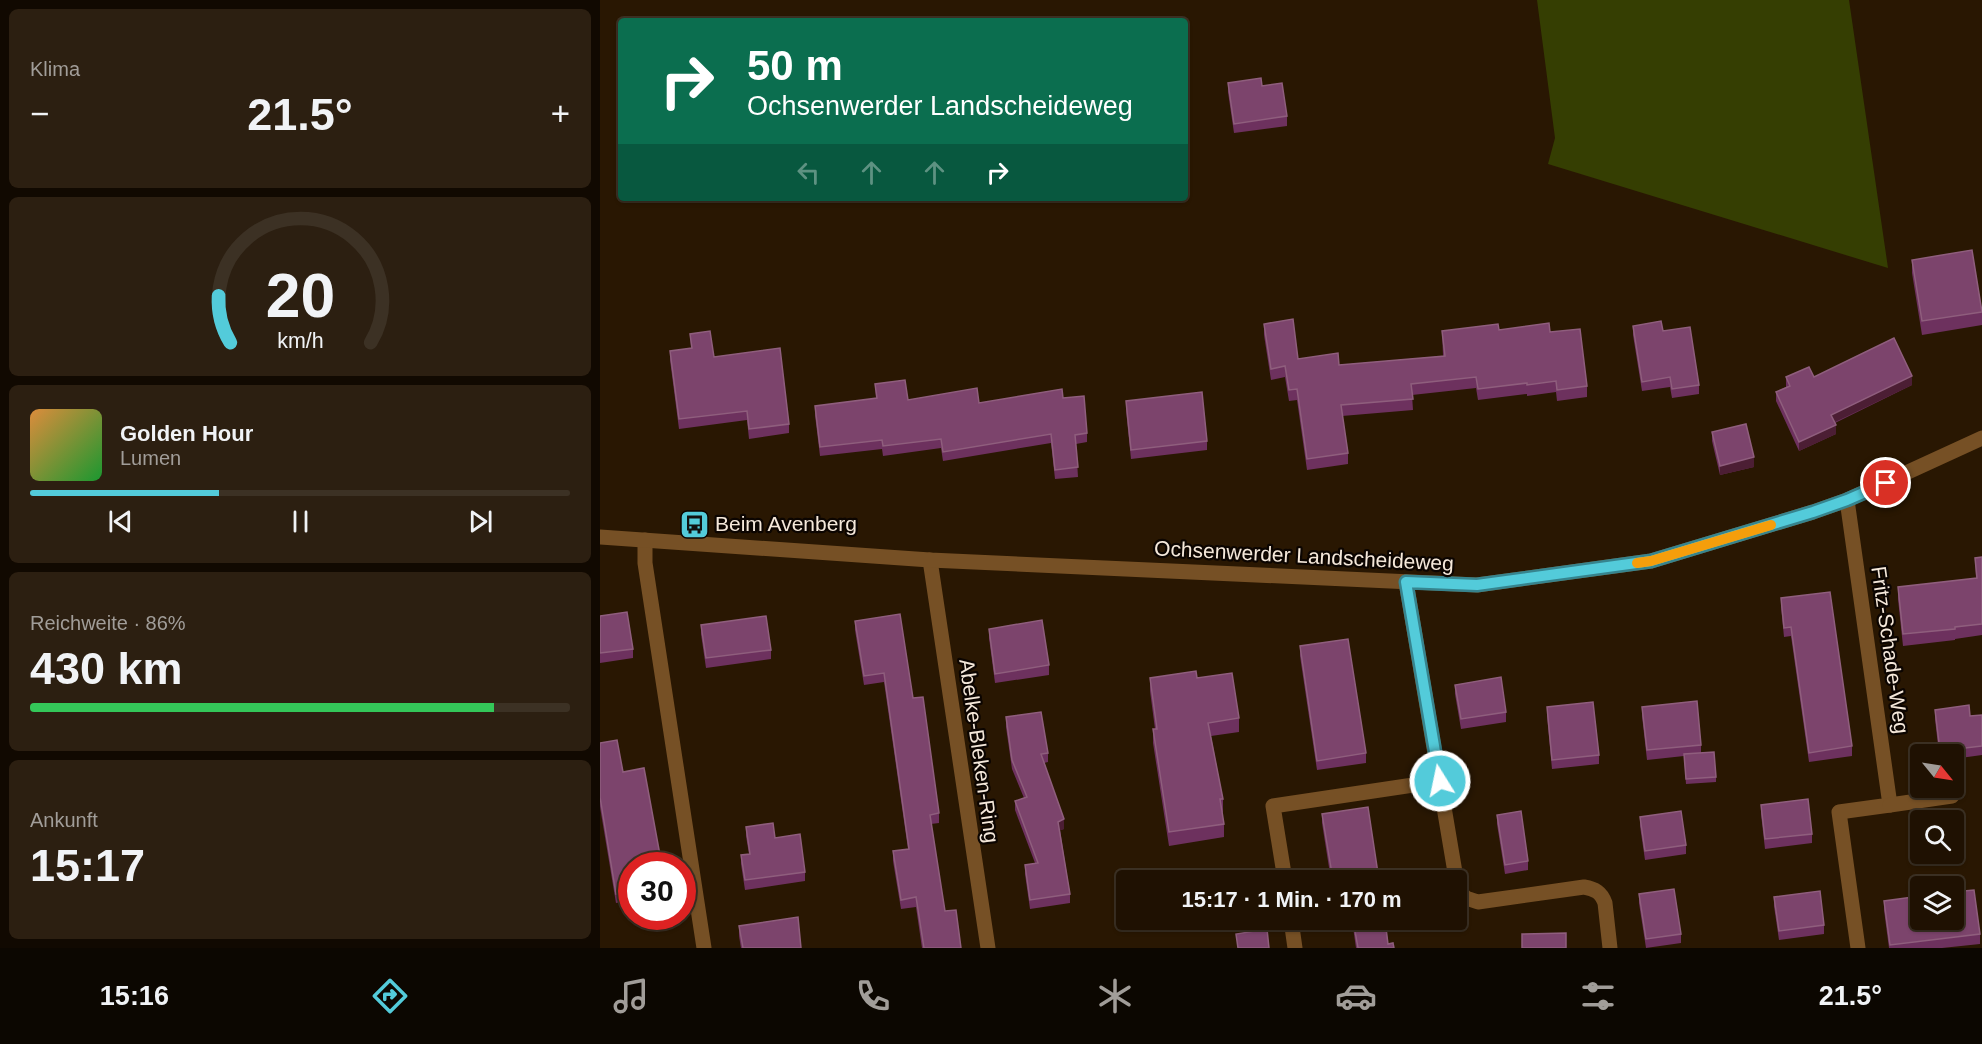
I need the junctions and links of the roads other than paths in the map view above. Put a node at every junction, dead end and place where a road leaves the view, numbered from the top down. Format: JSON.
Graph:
{"nodes":[{"id":1,"x":1982,"y":438,"type":"edge"},
{"id":2,"x":1847,"y":500,"type":"junction"},
{"id":3,"x":600,"y":537,"type":"edge"},
{"id":4,"x":645,"y":540,"type":"junction"},
{"id":5,"x":930,"y":560,"type":"junction"},
{"id":6,"x":1406,"y":582,"type":"junction"},
{"id":7,"x":1440,"y":781,"type":"junction"},
{"id":8,"x":1938,"y":798,"type":"edge"},
{"id":9,"x":1890,"y":805,"type":"junction"},
{"id":10,"x":1283,"y":870,"type":"edge"},
{"id":11,"x":1292,"y":930,"type":"edge"},
{"id":12,"x":704,"y":948,"type":"edge"},
{"id":13,"x":988,"y":948,"type":"edge"},
{"id":14,"x":1295,"y":948,"type":"edge"},
{"id":15,"x":1610,"y":948,"type":"edge"},
{"id":16,"x":1858,"y":948,"type":"edge"}],
"edges":[{"from":1,"to":2,"type":"street","name":"Ochsenwerder Landscheideweg"},
{"from":2,"to":6,"type":"street","name":"Ochsenwerder Landscheideweg"},
{"from":2,"to":9,"type":"street","name":"Fritz-Schade-Weg"},
{"from":3,"to":4,"type":"street","name":"Ochsenwerder Landscheideweg"},
{"from":4,"to":5,"type":"street","name":"Ochsenwerder Landscheideweg"},
{"from":4,"to":12,"type":"street"},
{"from":5,"to":6,"type":"street","name":"Ochsenwerder Landscheideweg"},
{"from":5,"to":13,"type":"street","name":"Abelke-Bleken-Ring"},
{"from":6,"to":7,"type":"street"},
{"from":7,"to":10,"type":"street"},
{"from":7,"to":15,"type":"street"},
{"from":8,"to":9,"type":"street"},
{"from":9,"to":16,"type":"street"},
{"from":11,"to":14,"type":"street"}]}
